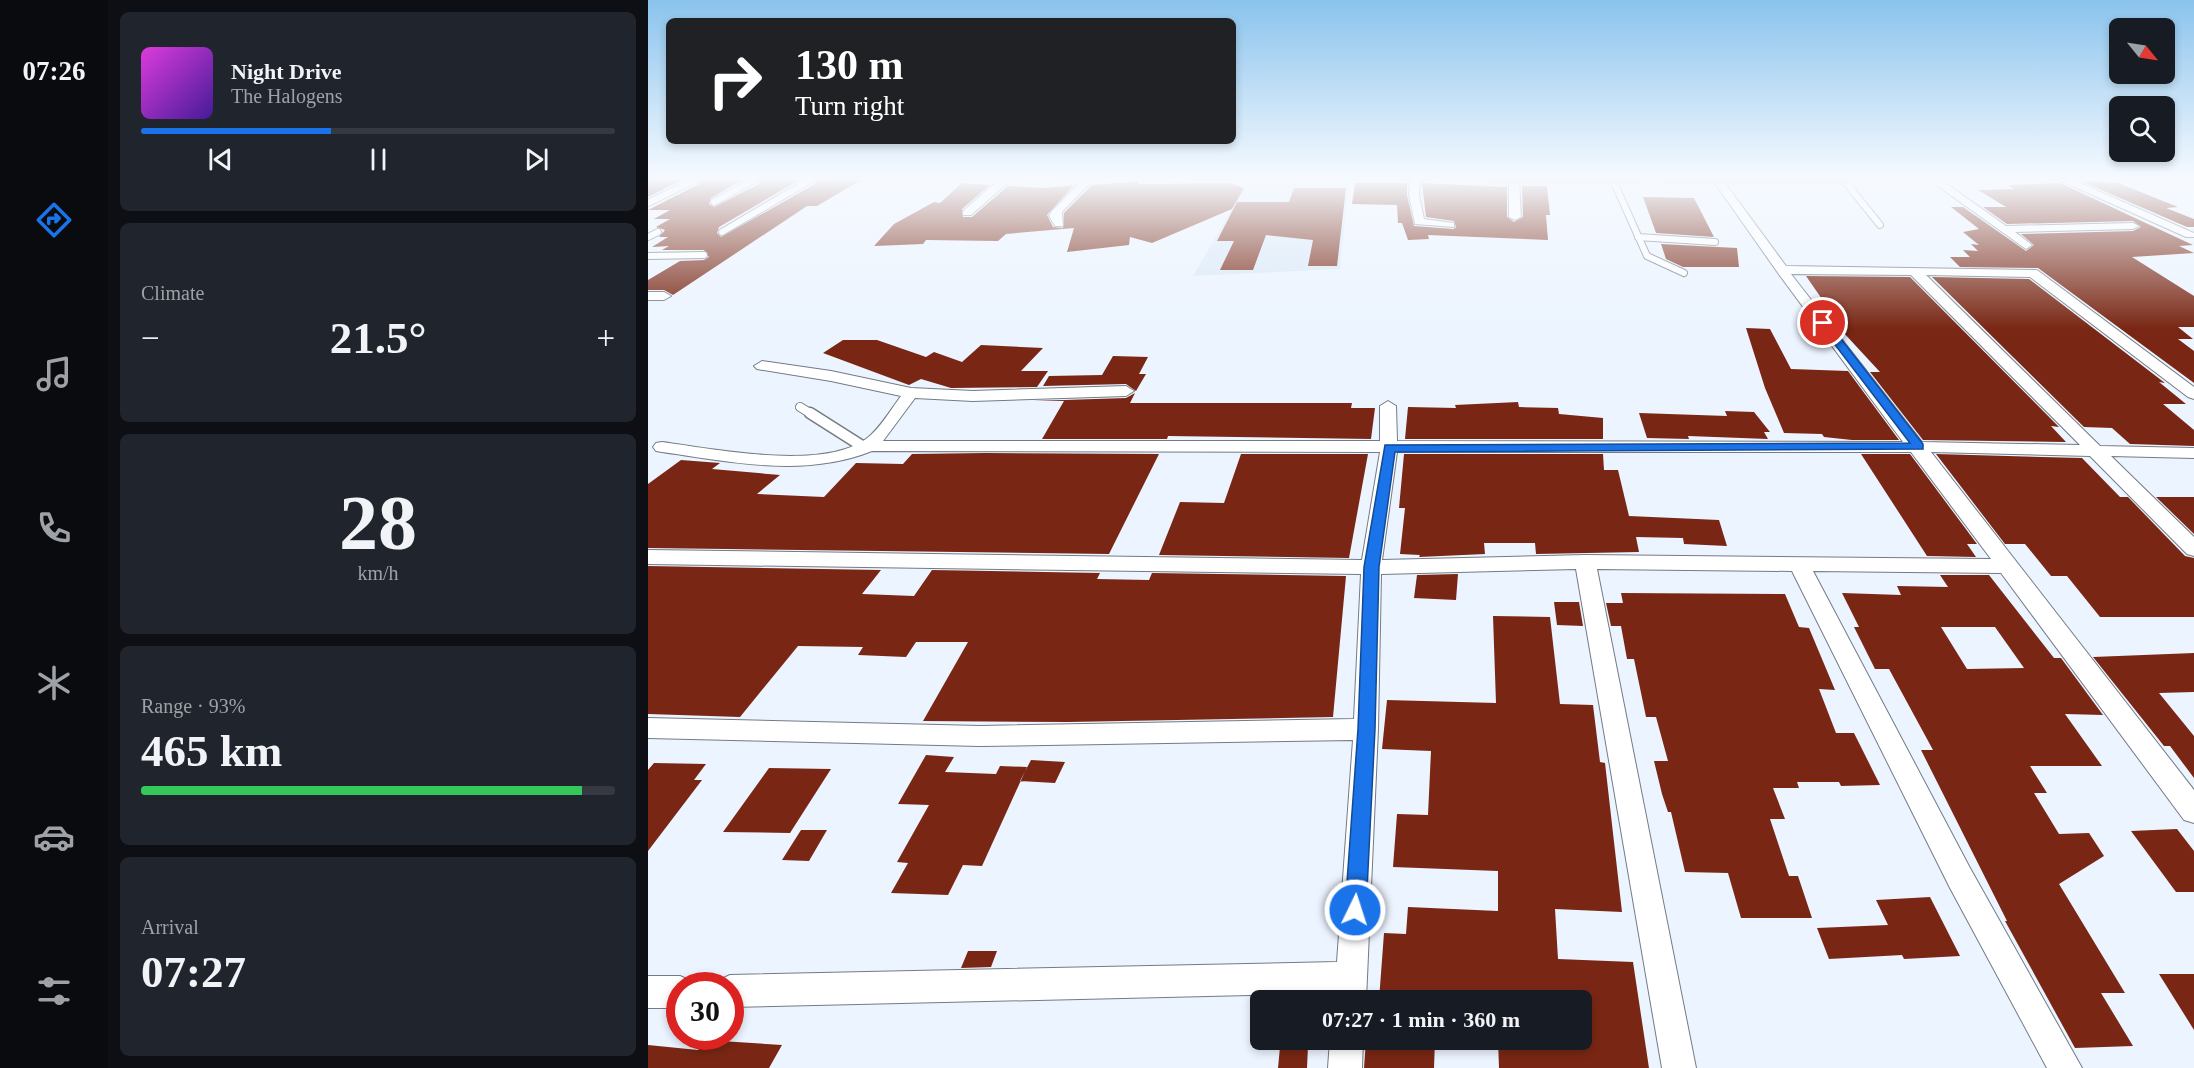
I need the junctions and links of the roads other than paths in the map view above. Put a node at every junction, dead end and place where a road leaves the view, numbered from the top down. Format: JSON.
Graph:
{"nodes":[{"id":1,"x":728,"y":229,"type":"edge"},
{"id":2,"x":1634,"y":229,"type":"edge"},
{"id":3,"x":1752,"y":229,"type":"edge"},
{"id":4,"x":2005,"y":229,"type":"joint"},
{"id":5,"x":2012,"y":229,"type":"edge"},
{"id":6,"x":2176,"y":229,"type":"edge"},
{"id":7,"x":658,"y":232,"type":"dead end"},
{"id":8,"x":722,"y":232,"type":"dead end"},
{"id":9,"x":2190,"y":235,"type":"dead end"},
{"id":10,"x":648,"y":237,"type":"edge"},
{"id":11,"x":1638,"y":237,"type":"junction"},
{"id":12,"x":1715,"y":242,"type":"dead end"},
{"id":13,"x":2026,"y":245,"type":"dead end"},
{"id":14,"x":704,"y":255,"type":"dead end"},
{"id":15,"x":648,"y":256,"type":"edge"},
{"id":16,"x":1782,"y":270,"type":"junction"},
{"id":17,"x":1914,"y":271,"type":"junction"},
{"id":18,"x":1684,"y":273,"type":"dead end"},
{"id":19,"x":648,"y":296,"type":"edge"},
{"id":20,"x":664,"y":297,"type":"dead end"},
{"id":21,"x":762,"y":366,"type":"dead end"},
{"id":22,"x":1126,"y":391,"type":"dead end"},
{"id":23,"x":911,"y":393,"type":"junction"},
{"id":24,"x":2194,"y":394,"type":"edge"},
{"id":25,"x":1388,"y":406,"type":"dead end"},
{"id":26,"x":800,"y":407,"type":"dead end"},
{"id":27,"x":865,"y":446,"type":"junction"},
{"id":28,"x":662,"y":447,"type":"dead end"},
{"id":29,"x":1919,"y":447,"type":"junction"},
{"id":30,"x":1389,"y":448,"type":"junction"},
{"id":31,"x":2097,"y":453,"type":"junction"},
{"id":32,"x":2194,"y":453,"type":"edge"},
{"id":33,"x":2194,"y":549,"type":"edge"},
{"id":34,"x":648,"y":557,"type":"edge"},
{"id":35,"x":1586,"y":562,"type":"junction"},
{"id":36,"x":1800,"y":566,"type":"junction"},
{"id":37,"x":2009,"y":566,"type":"junction"},
{"id":38,"x":1371,"y":567,"type":"junction"},
{"id":39,"x":648,"y":728,"type":"edge"},
{"id":40,"x":1366,"y":729,"type":"junction"},
{"id":41,"x":2194,"y":811,"type":"edge"},
{"id":42,"x":1350,"y":989,"type":"edge"},
{"id":43,"x":744,"y":991,"type":"edge"},
{"id":44,"x":648,"y":992,"type":"edge"},
{"id":45,"x":666,"y":992,"type":"edge"},
{"id":46,"x":1346,"y":1050,"type":"edge"},
{"id":47,"x":1345,"y":1068,"type":"edge"},
{"id":48,"x":1678,"y":1068,"type":"edge"},
{"id":49,"x":2065,"y":1068,"type":"edge"}],
"edges":[{"from":1,"to":8,"type":"lane"},
{"from":2,"to":11,"type":"lane"},
{"from":3,"to":16,"type":"street"},
{"from":4,"to":5,"type":"street"},
{"from":4,"to":13,"type":"street"},
{"from":6,"to":9,"type":"street"},
{"from":7,"to":10,"type":"lane"},
{"from":11,"to":12,"type":"lane"},
{"from":11,"to":18,"type":"lane"},
{"from":14,"to":15,"type":"lane"},
{"from":16,"to":17,"type":"street"},
{"from":16,"to":29,"type":"street"},
{"from":17,"to":24,"type":"street"},
{"from":17,"to":31,"type":"street"},
{"from":19,"to":20,"type":"street"},
{"from":21,"to":23,"type":"street"},
{"from":22,"to":23,"type":"street"},
{"from":23,"to":27,"type":"street"},
{"from":25,"to":30,"type":"street"},
{"from":26,"to":27,"type":"lane"},
{"from":27,"to":28,"type":"street"},
{"from":27,"to":30,"type":"street"},
{"from":29,"to":30,"type":"street"},
{"from":29,"to":31,"type":"street"},
{"from":29,"to":37,"type":"street"},
{"from":30,"to":38,"type":"street"},
{"from":31,"to":32,"type":"street"},
{"from":31,"to":33,"type":"street"},
{"from":34,"to":38,"type":"street"},
{"from":35,"to":36,"type":"street"},
{"from":35,"to":38,"type":"street"},
{"from":35,"to":48,"type":"street"},
{"from":36,"to":37,"type":"street"},
{"from":36,"to":49,"type":"street"},
{"from":37,"to":41,"type":"street"},
{"from":38,"to":40,"type":"street"},
{"from":39,"to":40,"type":"street"},
{"from":40,"to":42,"type":"street"},
{"from":42,"to":43,"type":"street"},
{"from":44,"to":45,"type":"street"},
{"from":46,"to":47,"type":"street"}]}
